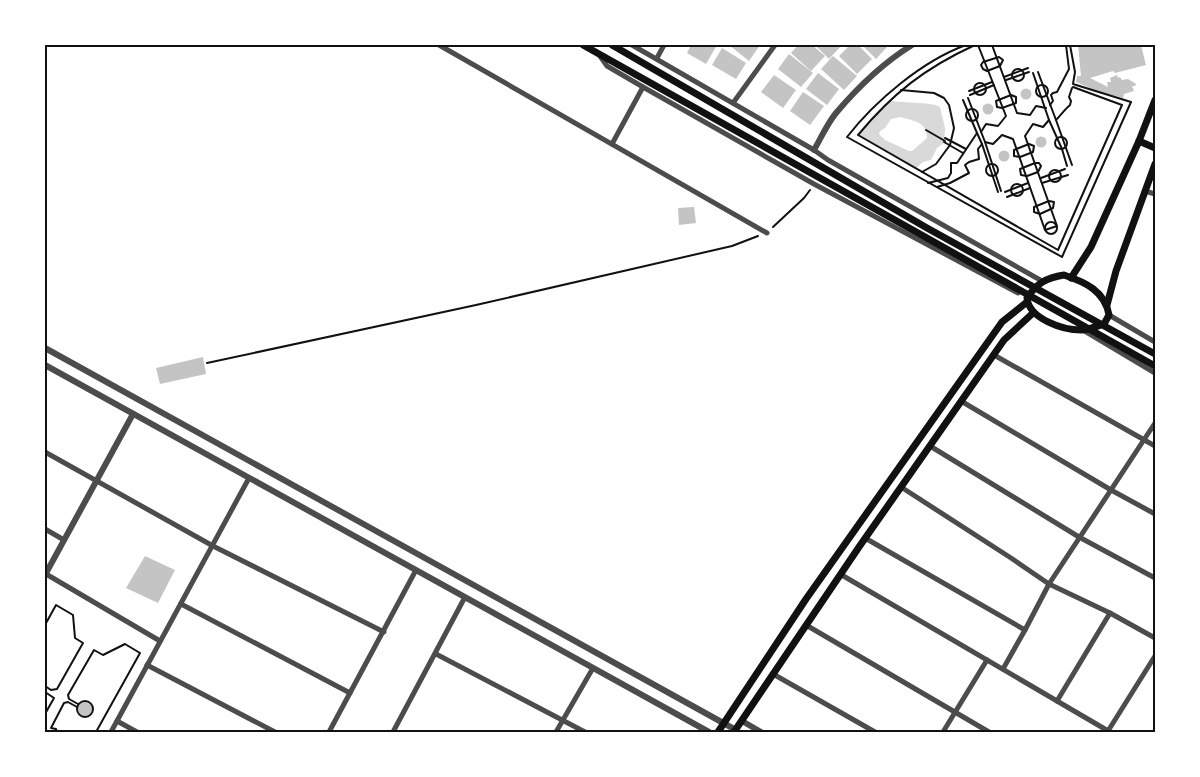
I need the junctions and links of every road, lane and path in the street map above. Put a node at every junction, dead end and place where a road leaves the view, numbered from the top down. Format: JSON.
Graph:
{"nodes":[{"id":1,"x":439,"y":45,"type":"edge"},
{"id":2,"x":583,"y":45,"type":"edge"},
{"id":3,"x":612,"y":45,"type":"edge"},
{"id":4,"x":632,"y":45,"type":"edge"},
{"id":5,"x":664,"y":45,"type":"edge"},
{"id":6,"x":775,"y":45,"type":"edge"},
{"id":7,"x":912,"y":45,"type":"edge"},
{"id":8,"x":966,"y":45,"type":"edge"},
{"id":9,"x":976,"y":45,"type":"edge"},
{"id":10,"x":992,"y":45,"type":"edge"},
{"id":11,"x":1066,"y":45,"type":"edge"},
{"id":12,"x":1070,"y":45,"type":"edge"},
{"id":13,"x":598,"y":53,"type":"junction"},
{"id":14,"x":997,"y":57,"type":"junction"},
{"id":15,"x":657,"y":58,"type":"junction"},
{"id":16,"x":985,"y":62,"type":"junction"},
{"id":17,"x":1000,"y":66,"type":"junction"},
{"id":18,"x":988,"y":70,"type":"junction"},
{"id":19,"x":1022,"y":70,"type":"junction"},
{"id":20,"x":1038,"y":72,"type":"dead end"},
{"id":21,"x":1012,"y":73,"type":"junction"},
{"id":22,"x":1024,"y":73,"type":"junction"},
{"id":23,"x":1033,"y":73,"type":"dead end"},
{"id":24,"x":1004,"y":77,"type":"junction"},
{"id":25,"x":1013,"y":77,"type":"junction"},
{"id":26,"x":1005,"y":81,"type":"junction"},
{"id":27,"x":992,"y":82,"type":"junction"},
{"id":28,"x":1073,"y":84,"type":"junction"},
{"id":29,"x":985,"y":85,"type":"junction"},
{"id":30,"x":994,"y":85,"type":"junction"},
{"id":31,"x":1043,"y":85,"type":"junction"},
{"id":32,"x":643,"y":87,"type":"junction"},
{"id":33,"x":1038,"y":87,"type":"junction"},
{"id":34,"x":1072,"y":87,"type":"junction"},
{"id":35,"x":986,"y":88,"type":"junction"},
{"id":36,"x":974,"y":89,"type":"junction"},
{"id":37,"x":901,"y":90,"type":"junction"},
{"id":38,"x":969,"y":91,"type":"dead end"},
{"id":39,"x":975,"y":92,"type":"junction"},
{"id":40,"x":970,"y":94,"type":"dead end"},
{"id":41,"x":1011,"y":95,"type":"junction"},
{"id":42,"x":1046,"y":95,"type":"junction"},
{"id":43,"x":1041,"y":97,"type":"junction"},
{"id":44,"x":968,"y":98,"type":"dead end"},
{"id":45,"x":963,"y":100,"type":"dead end"},
{"id":46,"x":999,"y":100,"type":"junction"},
{"id":47,"x":1155,"y":100,"type":"edge"},
{"id":48,"x":733,"y":103,"type":"junction"},
{"id":49,"x":1014,"y":104,"type":"junction"},
{"id":50,"x":1050,"y":105,"type":"junction"},
{"id":51,"x":1002,"y":108,"type":"junction"},
{"id":52,"x":1046,"y":108,"type":"junction"},
{"id":53,"x":972,"y":109,"type":"junction"},
{"id":54,"x":969,"y":110,"type":"junction"},
{"id":55,"x":976,"y":119,"type":"junction"},
{"id":56,"x":1050,"y":120,"type":"junction"},
{"id":57,"x":1056,"y":120,"type":"junction"},
{"id":58,"x":972,"y":121,"type":"junction"},
{"id":59,"x":926,"y":130,"type":"dead end"},
{"id":60,"x":981,"y":132,"type":"junction"},
{"id":61,"x":977,"y":133,"type":"junction"},
{"id":62,"x":1062,"y":138,"type":"junction"},
{"id":63,"x":1058,"y":139,"type":"junction"},
{"id":64,"x":945,"y":140,"type":"junction"},
{"id":65,"x":951,"y":141,"type":"junction"},
{"id":66,"x":1139,"y":141,"type":"junction"},
{"id":67,"x":983,"y":143,"type":"junction"},
{"id":68,"x":612,"y":144,"type":"junction"},
{"id":69,"x":1029,"y":144,"type":"junction"},
{"id":70,"x":950,"y":145,"type":"junction"},
{"id":71,"x":1066,"y":147,"type":"junction"},
{"id":72,"x":1016,"y":148,"type":"junction"},
{"id":73,"x":1155,"y":148,"type":"edge"},
{"id":74,"x":966,"y":149,"type":"junction"},
{"id":75,"x":1062,"y":149,"type":"junction"},
{"id":76,"x":814,"y":150,"type":"junction"},
{"id":77,"x":964,"y":153,"type":"junction"},
{"id":78,"x":1032,"y":153,"type":"junction"},
{"id":79,"x":1020,"y":157,"type":"junction"},
{"id":80,"x":828,"y":160,"type":"junction"},
{"id":81,"x":1035,"y":163,"type":"junction"},
{"id":82,"x":989,"y":164,"type":"junction"},
{"id":83,"x":993,"y":164,"type":"junction"},
{"id":84,"x":1155,"y":164,"type":"edge"},
{"id":85,"x":1072,"y":165,"type":"dead end"},
{"id":86,"x":1023,"y":168,"type":"junction"},
{"id":87,"x":1058,"y":171,"type":"junction"},
{"id":88,"x":922,"y":172,"type":"junction"},
{"id":89,"x":1038,"y":172,"type":"junction"},
{"id":90,"x":996,"y":174,"type":"junction"},
{"id":91,"x":1049,"y":174,"type":"junction"},
{"id":92,"x":1068,"y":175,"type":"dead end"},
{"id":93,"x":993,"y":176,"type":"junction"},
{"id":94,"x":1027,"y":176,"type":"junction"},
{"id":95,"x":1060,"y":177,"type":"junction"},
{"id":96,"x":1040,"y":178,"type":"junction"},
{"id":97,"x":1051,"y":180,"type":"junction"},
{"id":98,"x":936,"y":181,"type":"junction"},
{"id":99,"x":928,"y":183,"type":"junction"},
{"id":100,"x":1028,"y":183,"type":"junction"},
{"id":101,"x":814,"y":184,"type":"junction"},
{"id":102,"x":1042,"y":184,"type":"junction"},
{"id":103,"x":943,"y":185,"type":"junction"},
{"id":104,"x":1021,"y":186,"type":"junction"},
{"id":105,"x":936,"y":187,"type":"junction"},
{"id":106,"x":1030,"y":188,"type":"junction"},
{"id":107,"x":1011,"y":189,"type":"junction"},
{"id":108,"x":1022,"y":191,"type":"junction"},
{"id":109,"x":1145,"y":191,"type":"junction"},
{"id":110,"x":1005,"y":192,"type":"dead end"},
{"id":111,"x":1013,"y":194,"type":"junction"},
{"id":112,"x":1155,"y":194,"type":"edge"},
{"id":113,"x":1007,"y":197,"type":"dead end"},
{"id":114,"x":1049,"y":201,"type":"junction"},
{"id":115,"x":1036,"y":205,"type":"junction"},
{"id":116,"x":1052,"y":210,"type":"junction"},
{"id":117,"x":1040,"y":214,"type":"junction"},
{"id":118,"x":1057,"y":226,"type":"junction"},
{"id":119,"x":1046,"y":230,"type":"junction"},
{"id":120,"x":767,"y":233,"type":"junction"},
{"id":121,"x":1071,"y":278,"type":"junction"},
{"id":122,"x":1042,"y":281,"type":"junction"},
{"id":123,"x":1027,"y":300,"type":"junction"},
{"id":124,"x":1107,"y":305,"type":"junction"},
{"id":125,"x":1034,"y":313,"type":"junction"},
{"id":126,"x":1109,"y":315,"type":"junction"},
{"id":127,"x":1083,"y":330,"type":"junction"},
{"id":128,"x":1155,"y":342,"type":"edge"},
{"id":129,"x":45,"y":348,"type":"edge"},
{"id":130,"x":1155,"y":354,"type":"edge"},
{"id":131,"x":994,"y":355,"type":"junction"},
{"id":132,"x":207,"y":363,"type":"dead end"},
{"id":133,"x":45,"y":365,"type":"edge"},
{"id":134,"x":1155,"y":366,"type":"edge"},
{"id":135,"x":1155,"y":373,"type":"edge"},
{"id":136,"x":961,"y":401,"type":"junction"},
{"id":137,"x":133,"y":414,"type":"junction"},
{"id":138,"x":1155,"y":423,"type":"edge"},
{"id":139,"x":1144,"y":440,"type":"junction"},
{"id":140,"x":930,"y":446,"type":"junction"},
{"id":141,"x":1155,"y":446,"type":"edge"},
{"id":142,"x":45,"y":452,"type":"edge"},
{"id":143,"x":250,"y":478,"type":"junction"},
{"id":144,"x":97,"y":482,"type":"junction"},
{"id":145,"x":901,"y":487,"type":"junction"},
{"id":146,"x":1111,"y":490,"type":"junction"},
{"id":147,"x":1155,"y":514,"type":"edge"},
{"id":148,"x":45,"y":529,"type":"edge"},
{"id":149,"x":1079,"y":537,"type":"junction"},
{"id":150,"x":865,"y":538,"type":"junction"},
{"id":151,"x":64,"y":540,"type":"junction"},
{"id":152,"x":213,"y":546,"type":"junction"},
{"id":153,"x":416,"y":570,"type":"junction"},
{"id":154,"x":840,"y":574,"type":"junction"},
{"id":155,"x":45,"y":575,"type":"edge"},
{"id":156,"x":1155,"y":578,"type":"edge"},
{"id":157,"x":1049,"y":584,"type":"junction"},
{"id":158,"x":465,"y":597,"type":"junction"},
{"id":159,"x":181,"y":604,"type":"junction"},
{"id":160,"x":1110,"y":613,"type":"junction"},
{"id":161,"x":45,"y":625,"type":"edge"},
{"id":162,"x":806,"y":625,"type":"junction"},
{"id":163,"x":1025,"y":630,"type":"junction"},
{"id":164,"x":384,"y":632,"type":"junction"},
{"id":165,"x":1155,"y":638,"type":"edge"},
{"id":166,"x":160,"y":641,"type":"junction"},
{"id":167,"x":436,"y":654,"type":"junction"},
{"id":168,"x":1155,"y":656,"type":"edge"},
{"id":169,"x":986,"y":660,"type":"junction"},
{"id":170,"x":147,"y":665,"type":"junction"},
{"id":171,"x":593,"y":668,"type":"junction"},
{"id":172,"x":1003,"y":669,"type":"junction"},
{"id":173,"x":773,"y":674,"type":"junction"},
{"id":174,"x":45,"y":686,"type":"edge"},
{"id":175,"x":45,"y":692,"type":"edge"},
{"id":176,"x":350,"y":693,"type":"junction"},
{"id":177,"x":1057,"y":701,"type":"junction"},
{"id":178,"x":78,"y":706,"type":"junction"},
{"id":179,"x":954,"y":713,"type":"junction"},
{"id":180,"x":45,"y":714,"type":"edge"},
{"id":181,"x":563,"y":720,"type":"junction"},
{"id":182,"x":117,"y":721,"type":"junction"},
{"id":183,"x":742,"y":721,"type":"junction"},
{"id":184,"x":724,"y":723,"type":"junction"},
{"id":185,"x":735,"y":731,"type":"edge"},
{"id":186,"x":1109,"y":731,"type":"edge"},
{"id":187,"x":57,"y":732,"type":"edge"},
{"id":188,"x":96,"y":732,"type":"edge"},
{"id":189,"x":111,"y":732,"type":"edge"},
{"id":190,"x":137,"y":732,"type":"edge"},
{"id":191,"x":275,"y":732,"type":"edge"},
{"id":192,"x":329,"y":732,"type":"edge"},
{"id":193,"x":393,"y":732,"type":"edge"},
{"id":194,"x":556,"y":732,"type":"edge"},
{"id":195,"x":585,"y":732,"type":"edge"},
{"id":196,"x":709,"y":732,"type":"edge"},
{"id":197,"x":718,"y":732,"type":"edge"},
{"id":198,"x":761,"y":732,"type":"edge"},
{"id":199,"x":875,"y":732,"type":"edge"},
{"id":200,"x":943,"y":732,"type":"edge"},
{"id":201,"x":989,"y":732,"type":"edge"}],
"edges":[{"from":1,"to":68,"type":"street"},
{"from":2,"to":13,"type":"main road"},
{"from":3,"to":130,"type":"main road"},
{"from":4,"to":15,"type":"street"},
{"from":5,"to":15,"type":"street"},
{"from":6,"to":48,"type":"street"},
{"from":7,"to":76,"type":"street"},
{"from":8,"to":99,"type":"path"},
{"from":9,"to":16,"type":"path"},
{"from":9,"to":37,"type":"path"},
{"from":10,"to":14,"type":"path"},
{"from":11,"to":50,"type":"path"},
{"from":12,"to":28,"type":"path"},
{"from":13,"to":32,"type":"street"},
{"from":13,"to":134,"type":"main road"},
{"from":14,"to":16,"type":"path"},
{"from":14,"to":17,"type":"path"},
{"from":15,"to":48,"type":"street"},
{"from":16,"to":18,"type":"path"},
{"from":16,"to":18,"type":"path"},
{"from":17,"to":18,"type":"path"},
{"from":17,"to":24,"type":"path"},
{"from":18,"to":27,"type":"path"},
{"from":19,"to":21,"type":"path"},
{"from":19,"to":22,"type":"path"},
{"from":19,"to":22,"type":"path"},
{"from":20,"to":31,"type":"path"},
{"from":21,"to":24,"type":"path"},
{"from":21,"to":25,"type":"path"},
{"from":22,"to":25,"type":"path"},
{"from":22,"to":25,"type":"path"},
{"from":23,"to":33,"type":"path"},
{"from":24,"to":26,"type":"path"},
{"from":25,"to":26,"type":"path"},
{"from":26,"to":41,"type":"path"},
{"from":27,"to":29,"type":"path"},
{"from":27,"to":30,"type":"path"},
{"from":28,"to":34,"type":"path"},
{"from":28,"to":105,"type":"path"},
{"from":29,"to":35,"type":"path"},
{"from":29,"to":36,"type":"path"},
{"from":30,"to":35,"type":"path"},
{"from":30,"to":46,"type":"path"},
{"from":31,"to":33,"type":"path"},
{"from":31,"to":42,"type":"path"},
{"from":32,"to":68,"type":"street"},
{"from":32,"to":101,"type":"street"},
{"from":33,"to":43,"type":"path"},
{"from":34,"to":57,"type":"path"},
{"from":34,"to":103,"type":"path"},
{"from":35,"to":39,"type":"path"},
{"from":36,"to":38,"type":"path"},
{"from":36,"to":39,"type":"path"},
{"from":37,"to":65,"type":"path"},
{"from":37,"to":88,"type":"path"},
{"from":39,"to":40,"type":"path"},
{"from":41,"to":46,"type":"path"},
{"from":41,"to":49,"type":"path"},
{"from":41,"to":49,"type":"path"},
{"from":42,"to":43,"type":"path"},
{"from":42,"to":50,"type":"path"},
{"from":43,"to":52,"type":"path"},
{"from":44,"to":53,"type":"path"},
{"from":45,"to":54,"type":"path"},
{"from":46,"to":51,"type":"path"},
{"from":47,"to":66,"type":"main road"},
{"from":48,"to":76,"type":"street"},
{"from":49,"to":51,"type":"path"},
{"from":49,"to":52,"type":"path"},
{"from":50,"to":57,"type":"path"},
{"from":51,"to":60,"type":"path"},
{"from":52,"to":56,"type":"path"},
{"from":53,"to":54,"type":"path"},
{"from":53,"to":55,"type":"path"},
{"from":54,"to":58,"type":"path"},
{"from":55,"to":58,"type":"path"},
{"from":55,"to":60,"type":"path"},
{"from":56,"to":63,"type":"path"},
{"from":56,"to":69,"type":"path"},
{"from":57,"to":62,"type":"path"},
{"from":58,"to":61,"type":"path"},
{"from":59,"to":64,"type":"path"},
{"from":60,"to":67,"type":"path"},
{"from":61,"to":67,"type":"path"},
{"from":61,"to":74,"type":"path"},
{"from":62,"to":63,"type":"path"},
{"from":62,"to":71,"type":"path"},
{"from":63,"to":75,"type":"path"},
{"from":64,"to":65,"type":"path"},
{"from":64,"to":70,"type":"path"},
{"from":65,"to":70,"type":"path"},
{"from":65,"to":74,"type":"path"},
{"from":66,"to":73,"type":"main road"},
{"from":66,"to":121,"type":"main road"},
{"from":67,"to":72,"type":"path"},
{"from":67,"to":82,"type":"path"},
{"from":67,"to":83,"type":"path"},
{"from":67,"to":103,"type":"path"},
{"from":68,"to":120,"type":"street"},
{"from":69,"to":72,"type":"path"},
{"from":69,"to":78,"type":"path"},
{"from":70,"to":77,"type":"path"},
{"from":70,"to":88,"type":"path"},
{"from":71,"to":75,"type":"path"},
{"from":71,"to":85,"type":"path"},
{"from":72,"to":79,"type":"path"},
{"from":72,"to":79,"type":"path"},
{"from":74,"to":77,"type":"path"},
{"from":75,"to":87,"type":"path"},
{"from":76,"to":80,"type":"street"},
{"from":77,"to":98,"type":"path"},
{"from":78,"to":79,"type":"path"},
{"from":78,"to":81,"type":"path"},
{"from":79,"to":86,"type":"path"},
{"from":80,"to":101,"type":"street"},
{"from":80,"to":122,"type":"street"},
{"from":81,"to":86,"type":"path"},
{"from":81,"to":89,"type":"path"},
{"from":82,"to":83,"type":"path"},
{"from":82,"to":93,"type":"path"},
{"from":82,"to":93,"type":"path"},
{"from":83,"to":90,"type":"path"},
{"from":84,"to":109,"type":"main road"},
{"from":86,"to":94,"type":"path"},
{"from":86,"to":94,"type":"path"},
{"from":87,"to":91,"type":"path"},
{"from":87,"to":95,"type":"path"},
{"from":88,"to":98,"type":"path"},
{"from":89,"to":94,"type":"path"},
{"from":89,"to":96,"type":"path"},
{"from":90,"to":93,"type":"path"},
{"from":90,"to":93,"type":"path"},
{"from":91,"to":96,"type":"path"},
{"from":91,"to":97,"type":"path"},
{"from":92,"to":95,"type":"path"},
{"from":94,"to":100,"type":"path"},
{"from":95,"to":97,"type":"path"},
{"from":96,"to":102,"type":"path"},
{"from":97,"to":102,"type":"path"},
{"from":98,"to":99,"type":"path"},
{"from":98,"to":103,"type":"path"},
{"from":99,"to":105,"type":"path"},
{"from":100,"to":104,"type":"path"},
{"from":100,"to":106,"type":"path"},
{"from":101,"to":120,"type":"path"},
{"from":101,"to":123,"type":"street"},
{"from":102,"to":114,"type":"path"},
{"from":103,"to":105,"type":"path"},
{"from":104,"to":107,"type":"path"},
{"from":104,"to":108,"type":"path"},
{"from":106,"to":108,"type":"path"},
{"from":106,"to":115,"type":"path"},
{"from":107,"to":110,"type":"path"},
{"from":107,"to":111,"type":"path"},
{"from":108,"to":111,"type":"path"},
{"from":109,"to":112,"type":"street"},
{"from":109,"to":124,"type":"main road"},
{"from":111,"to":113,"type":"path"},
{"from":114,"to":115,"type":"path"},
{"from":114,"to":116,"type":"path"},
{"from":115,"to":117,"type":"path"},
{"from":115,"to":117,"type":"path"},
{"from":116,"to":117,"type":"path"},
{"from":116,"to":118,"type":"path"},
{"from":117,"to":119,"type":"path"},
{"from":118,"to":119,"type":"path"},
{"from":118,"to":119,"type":"path"},
{"from":118,"to":119,"type":"path"},
{"from":120,"to":132,"type":"path"},
{"from":121,"to":122,"type":"main road"},
{"from":121,"to":124,"type":"main road"},
{"from":122,"to":123,"type":"main road"},
{"from":123,"to":125,"type":"main road"},
{"from":123,"to":184,"type":"main road"},
{"from":124,"to":126,"type":"main road"},
{"from":125,"to":127,"type":"main road"},
{"from":125,"to":131,"type":"main road"},
{"from":126,"to":127,"type":"main road"},
{"from":126,"to":128,"type":"street"},
{"from":127,"to":135,"type":"street"},
{"from":129,"to":184,"type":"street"},
{"from":131,"to":136,"type":"main road"},
{"from":131,"to":139,"type":"street"},
{"from":133,"to":137,"type":"street"},
{"from":136,"to":140,"type":"main road"},
{"from":136,"to":146,"type":"street"},
{"from":137,"to":143,"type":"street"},
{"from":137,"to":144,"type":"street"},
{"from":138,"to":139,"type":"street"},
{"from":139,"to":141,"type":"street"},
{"from":139,"to":146,"type":"street"},
{"from":140,"to":145,"type":"main road"},
{"from":140,"to":149,"type":"street"},
{"from":142,"to":144,"type":"street"},
{"from":143,"to":152,"type":"street"},
{"from":143,"to":153,"type":"street"},
{"from":144,"to":151,"type":"street"},
{"from":144,"to":152,"type":"street"},
{"from":145,"to":150,"type":"main road"},
{"from":145,"to":157,"type":"street"},
{"from":146,"to":147,"type":"street"},
{"from":146,"to":149,"type":"street"},
{"from":148,"to":151,"type":"street"},
{"from":149,"to":156,"type":"street"},
{"from":149,"to":157,"type":"street"},
{"from":150,"to":154,"type":"main road"},
{"from":150,"to":163,"type":"street"},
{"from":151,"to":155,"type":"street"},
{"from":152,"to":159,"type":"street"},
{"from":152,"to":164,"type":"street"},
{"from":153,"to":158,"type":"street"},
{"from":153,"to":164,"type":"street"},
{"from":154,"to":162,"type":"main road"},
{"from":154,"to":169,"type":"street"},
{"from":155,"to":166,"type":"street"},
{"from":157,"to":160,"type":"street"},
{"from":157,"to":163,"type":"street"},
{"from":158,"to":167,"type":"street"},
{"from":158,"to":171,"type":"street"},
{"from":159,"to":166,"type":"street"},
{"from":159,"to":176,"type":"street"},
{"from":160,"to":165,"type":"street"},
{"from":160,"to":177,"type":"street"},
{"from":161,"to":174,"type":"path"},
{"from":162,"to":173,"type":"main road"},
{"from":162,"to":179,"type":"street"},
{"from":163,"to":172,"type":"street"},
{"from":164,"to":176,"type":"street"},
{"from":166,"to":170,"type":"street"},
{"from":167,"to":181,"type":"street"},
{"from":167,"to":193,"type":"street"},
{"from":168,"to":186,"type":"street"},
{"from":169,"to":172,"type":"street"},
{"from":169,"to":179,"type":"street"},
{"from":170,"to":182,"type":"street"},
{"from":170,"to":191,"type":"street"},
{"from":171,"to":181,"type":"street"},
{"from":171,"to":196,"type":"street"},
{"from":172,"to":177,"type":"street"},
{"from":173,"to":183,"type":"main road"},
{"from":173,"to":199,"type":"street"},
{"from":175,"to":180,"type":"path"},
{"from":176,"to":192,"type":"street"},
{"from":177,"to":186,"type":"street"},
{"from":178,"to":178,"type":"path"},
{"from":178,"to":187,"type":"path"},
{"from":178,"to":188,"type":"path"},
{"from":179,"to":200,"type":"street"},
{"from":179,"to":201,"type":"street"},
{"from":181,"to":194,"type":"street"},
{"from":181,"to":195,"type":"street"},
{"from":182,"to":189,"type":"street"},
{"from":182,"to":190,"type":"street"},
{"from":183,"to":185,"type":"main road"},
{"from":183,"to":198,"type":"street"},
{"from":184,"to":185,"type":"street"},
{"from":184,"to":197,"type":"main road"}]}
